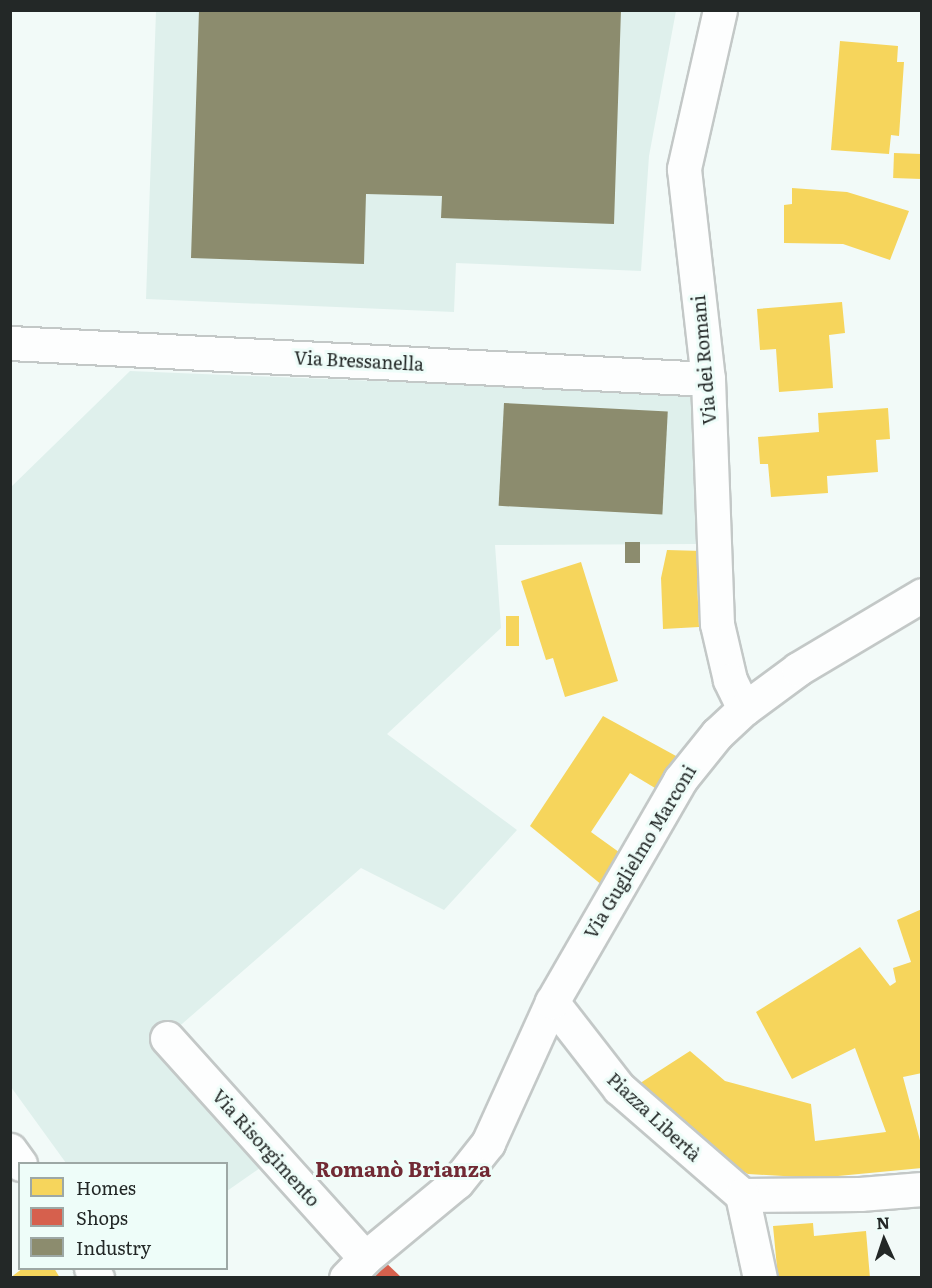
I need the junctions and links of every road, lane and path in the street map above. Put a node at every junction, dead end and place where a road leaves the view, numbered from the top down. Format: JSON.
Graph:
{"nodes":[{"id":1,"x":720,"y":10,"type":"edge"},
{"id":2,"x":10,"y":344,"type":"edge"},
{"id":3,"x":708,"y":379,"type":"junction"},
{"id":4,"x":921,"y":595,"type":"edge"},
{"id":5,"x":744,"y":709,"type":"junction"},
{"id":6,"x":552,"y":1002,"type":"junction"},
{"id":7,"x":167,"y":1038,"type":"dead end"},
{"id":8,"x":921,"y":1189,"type":"edge"},
{"id":9,"x":742,"y":1196,"type":"junction"},
{"id":10,"x":355,"y":1268,"type":"edge"},
{"id":11,"x":760,"y":1278,"type":"edge"}],
"edges":[{"from":1,"to":3,"type":"street","name":"Via dei Romani"},
{"from":2,"to":3,"type":"street","name":"Via Bressanella"},
{"from":3,"to":5,"type":"street","name":"Via dei Romani"},
{"from":4,"to":5,"type":"street","name":"Via Guglielmo Marconi"},
{"from":5,"to":6,"type":"street","name":"Via Guglielmo Marconi"},
{"from":6,"to":9,"type":"street","name":"Piazza Libertà"},
{"from":6,"to":10,"type":"street","name":"Via Guglielmo Marconi"},
{"from":7,"to":10,"type":"street","name":"Via Risorgimento"},
{"from":8,"to":9,"type":"street"},
{"from":9,"to":11,"type":"street"}]}
